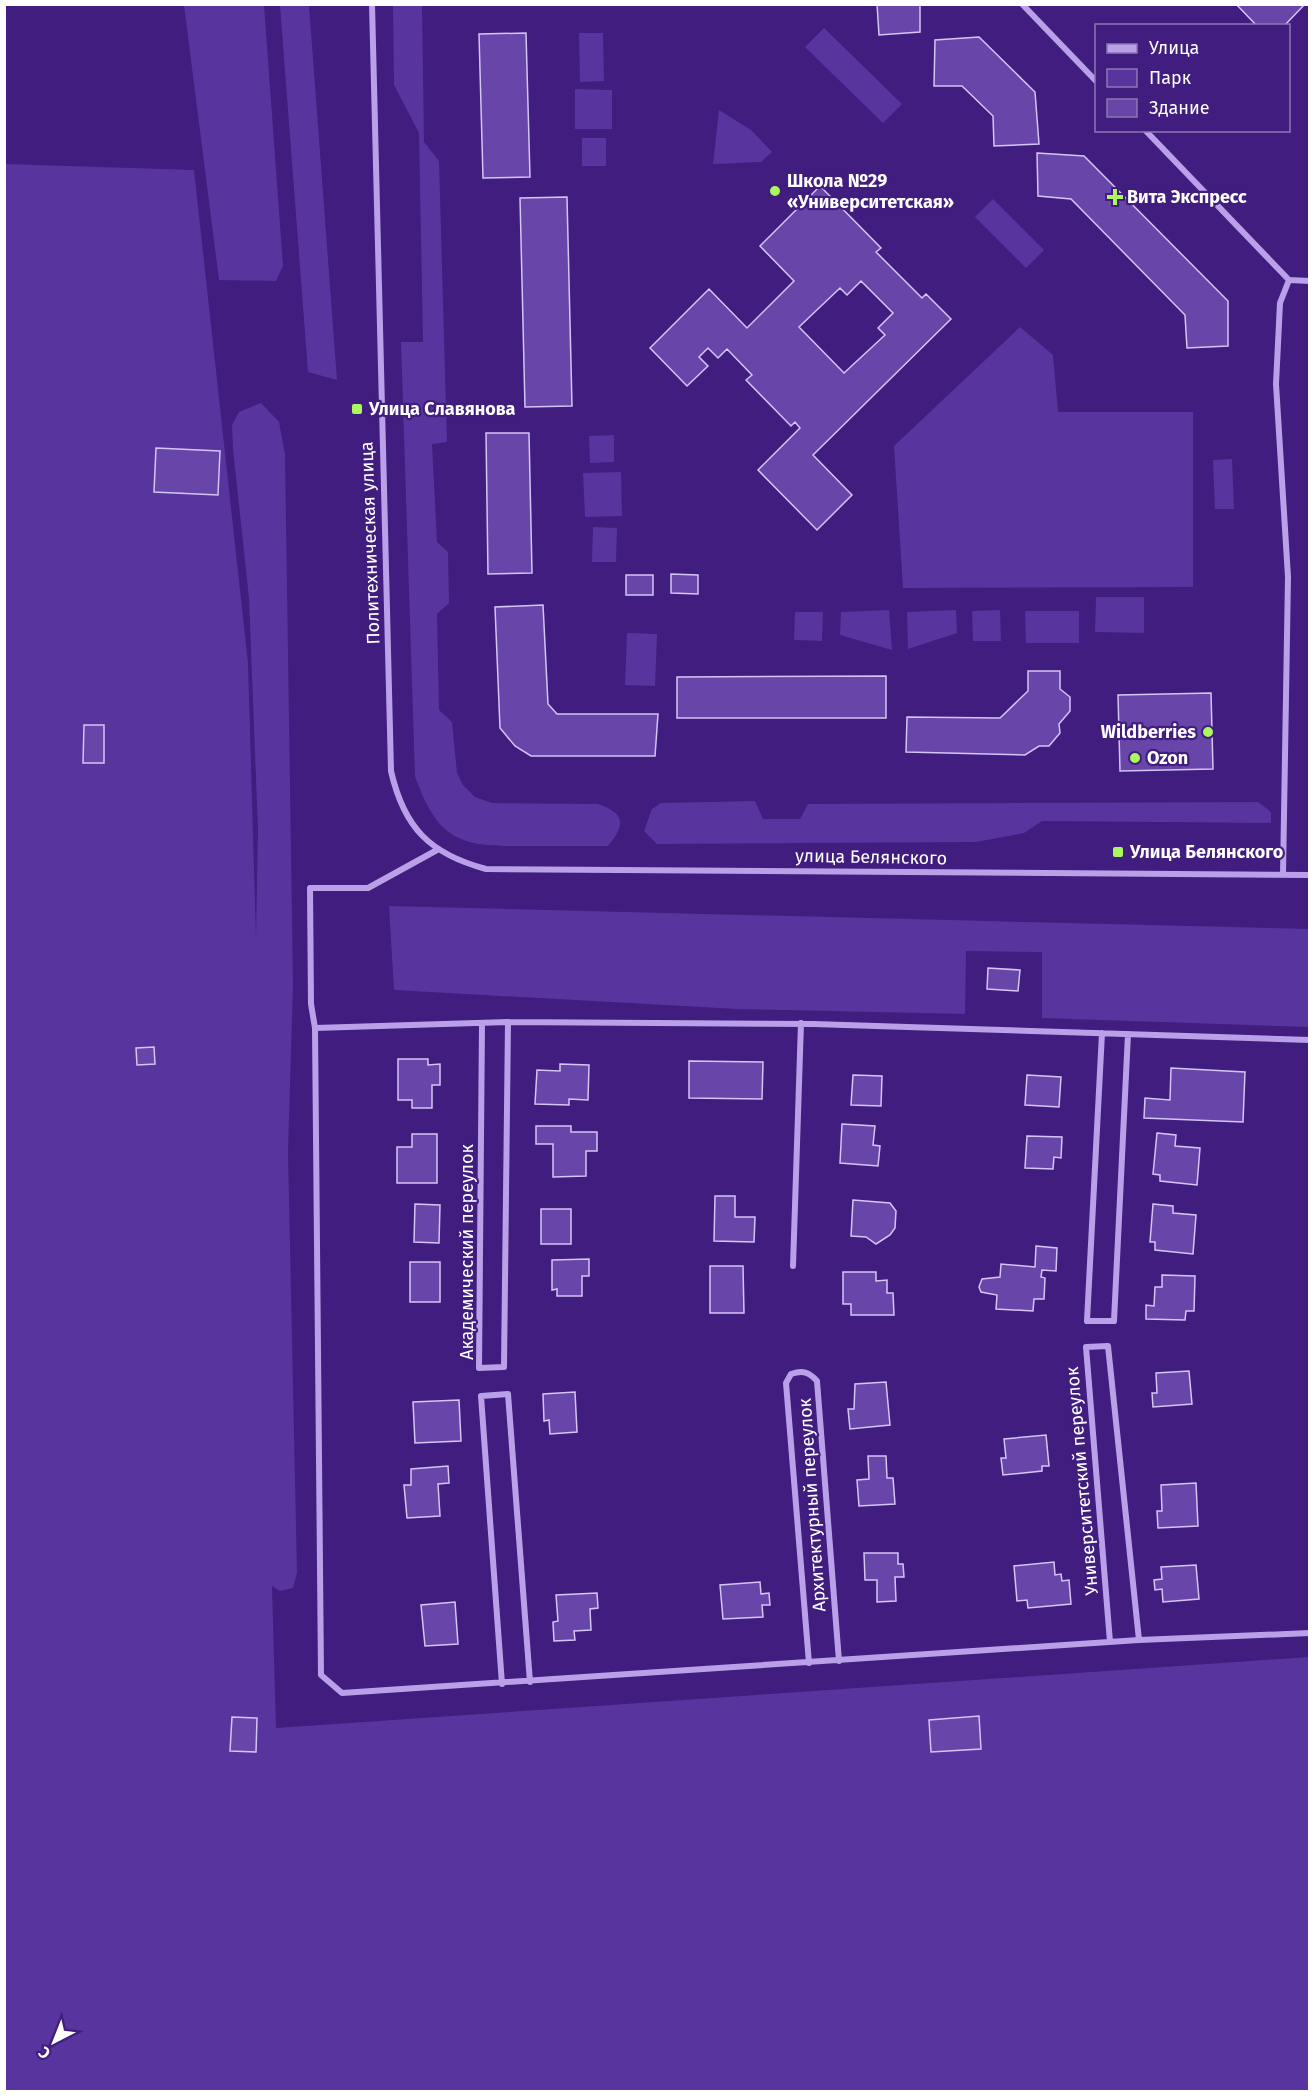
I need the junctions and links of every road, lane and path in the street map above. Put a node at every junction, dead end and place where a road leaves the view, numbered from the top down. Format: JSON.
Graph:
{"nodes":[{"id":1,"x":372,"y":4,"type":"edge"},
{"id":2,"x":1022,"y":4,"type":"edge"},
{"id":3,"x":1095,"y":80,"type":"edge"},
{"id":4,"x":1146,"y":132,"type":"edge"},
{"id":5,"x":1289,"y":280,"type":"junction"},
{"id":6,"x":1310,"y":281,"type":"edge"},
{"id":7,"x":437,"y":850,"type":"junction"},
{"id":8,"x":1310,"y":875,"type":"edge"},
{"id":9,"x":1283,"y":876,"type":"junction"},
{"id":10,"x":508,"y":1022,"type":"junction"},
{"id":11,"x":482,"y":1023,"type":"junction"},
{"id":12,"x":801,"y":1023,"type":"junction"},
{"id":13,"x":315,"y":1028,"type":"junction"},
{"id":14,"x":1102,"y":1033,"type":"junction"},
{"id":15,"x":1128,"y":1034,"type":"junction"},
{"id":16,"x":1310,"y":1040,"type":"edge"},
{"id":17,"x":793,"y":1266,"type":"dead end"},
{"id":18,"x":1310,"y":1633,"type":"edge"},
{"id":19,"x":1139,"y":1640,"type":"junction"},
{"id":20,"x":1110,"y":1642,"type":"junction"},
{"id":21,"x":838,"y":1661,"type":"junction"},
{"id":22,"x":809,"y":1663,"type":"junction"},
{"id":23,"x":530,"y":1682,"type":"junction"},
{"id":24,"x":502,"y":1684,"type":"junction"}],
"edges":[{"from":1,"to":7,"type":"street","name":"Политехническая улица"},
{"from":2,"to":3,"type":"street"},
{"from":4,"to":5,"type":"street"},
{"from":5,"to":6,"type":"street"},
{"from":5,"to":9,"type":"street"},
{"from":7,"to":9,"type":"street","name":"улица Белянского"},
{"from":7,"to":13,"type":"street"},
{"from":8,"to":9,"type":"street","name":"улица Белянского"},
{"from":10,"to":11,"type":"street"},
{"from":10,"to":11,"type":"street","name":"Академический переулок"},
{"from":10,"to":12,"type":"street"},
{"from":11,"to":13,"type":"street"},
{"from":12,"to":14,"type":"street"},
{"from":12,"to":17,"type":"street"},
{"from":13,"to":24,"type":"street"},
{"from":14,"to":15,"type":"street"},
{"from":14,"to":15,"type":"street"},
{"from":15,"to":16,"type":"street"},
{"from":18,"to":19,"type":"street"},
{"from":19,"to":20,"type":"street"},
{"from":19,"to":20,"type":"street","name":"Университетский переулок"},
{"from":20,"to":21,"type":"street"},
{"from":21,"to":22,"type":"street"},
{"from":21,"to":22,"type":"street","name":"Архитектурный переулок"},
{"from":22,"to":23,"type":"street"},
{"from":23,"to":24,"type":"street"},
{"from":23,"to":24,"type":"street"}]}
